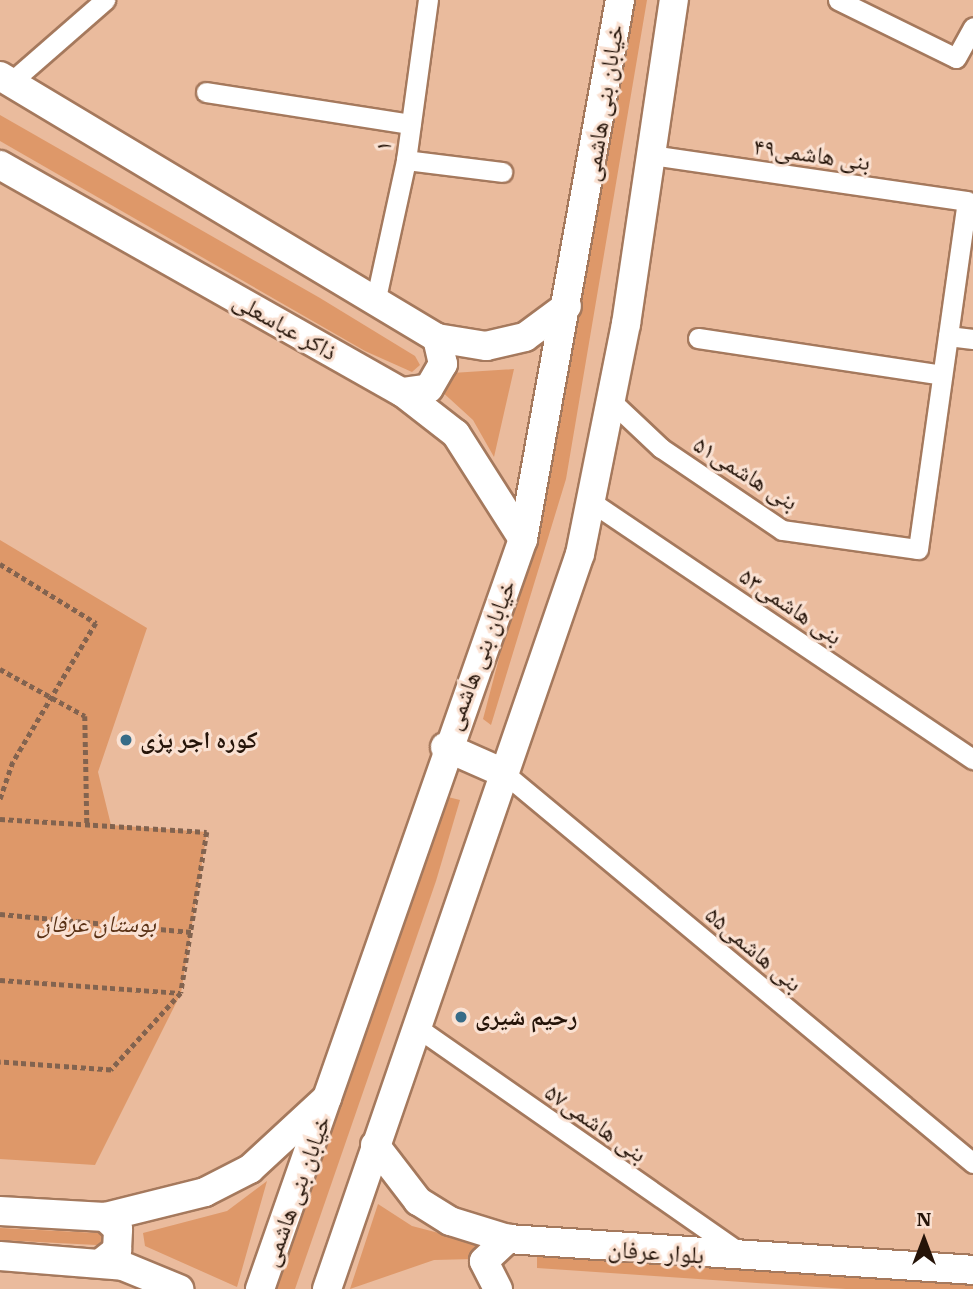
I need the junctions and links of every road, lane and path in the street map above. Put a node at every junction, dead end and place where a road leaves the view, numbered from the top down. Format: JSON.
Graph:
{"nodes":[{"id":1,"x":428,"y":0,"type":"edge"},
{"id":2,"x":620,"y":0,"type":"edge"},
{"id":3,"x":674,"y":0,"type":"edge"},
{"id":4,"x":838,"y":0,"type":"edge"},
{"id":5,"x":95,"y":3,"type":"edge"},
{"id":6,"x":973,"y":27,"type":"edge"},
{"id":7,"x":6,"y":79,"type":"edge"},
{"id":8,"x":206,"y":92,"type":"dead end"},
{"id":9,"x":411,"y":124,"type":"junction"},
{"id":10,"x":651,"y":155,"type":"junction"},
{"id":11,"x":406,"y":160,"type":"junction"},
{"id":12,"x":0,"y":165,"type":"edge"},
{"id":13,"x":502,"y":172,"type":"dead end"},
{"id":14,"x":967,"y":239,"type":"edge"},
{"id":15,"x":376,"y":298,"type":"junction"},
{"id":16,"x":566,"y":306,"type":"junction"},
{"id":17,"x":948,"y":336,"type":"junction"},
{"id":18,"x":437,"y":338,"type":"junction"},
{"id":19,"x":698,"y":338,"type":"dead end"},
{"id":20,"x":973,"y":339,"type":"edge"},
{"id":21,"x":942,"y":375,"type":"junction"},
{"id":22,"x":402,"y":392,"type":"junction"},
{"id":23,"x":610,"y":400,"type":"junction"},
{"id":24,"x":590,"y":501,"type":"junction"},
{"id":25,"x":523,"y":539,"type":"junction"},
{"id":26,"x":0,"y":564,"type":"edge"},
{"id":27,"x":0,"y":668,"type":"edge"},
{"id":28,"x":48,"y":698,"type":"junction"},
{"id":29,"x":445,"y":747,"type":"junction"},
{"id":30,"x":970,"y":751,"type":"edge"},
{"id":31,"x":504,"y":773,"type":"junction"},
{"id":32,"x":0,"y":800,"type":"edge"},
{"id":33,"x":0,"y":819,"type":"edge"},
{"id":34,"x":87,"y":825,"type":"junction"},
{"id":35,"x":0,"y":914,"type":"edge"},
{"id":36,"x":191,"y":932,"type":"junction"},
{"id":37,"x":0,"y":980,"type":"edge"},
{"id":38,"x":181,"y":993,"type":"junction"},
{"id":39,"x":415,"y":1026,"type":"junction"},
{"id":40,"x":0,"y":1062,"type":"edge"},
{"id":41,"x":331,"y":1094,"type":"junction"},
{"id":42,"x":375,"y":1146,"type":"junction"},
{"id":43,"x":973,"y":1163,"type":"edge"},
{"id":44,"x":0,"y":1211,"type":"edge"},
{"id":45,"x":105,"y":1217,"type":"junction"},
{"id":46,"x":508,"y":1239,"type":"junction"},
{"id":47,"x":0,"y":1256,"type":"edge"},
{"id":48,"x":750,"y":1259,"type":"junction"},
{"id":49,"x":101,"y":1263,"type":"junction"},
{"id":50,"x":973,"y":1270,"type":"edge"},
{"id":51,"x":179,"y":1289,"type":"edge"},
{"id":52,"x":260,"y":1289,"type":"edge"},
{"id":53,"x":327,"y":1289,"type":"edge"},
{"id":54,"x":498,"y":1289,"type":"edge"}],
"edges":[{"from":1,"to":9,"type":"street","name":"۱"},
{"from":2,"to":16,"type":"main road","name":"خیابان بنی هاشمی"},
{"from":3,"to":10,"type":"main road"},
{"from":4,"to":6,"type":"street"},
{"from":5,"to":7,"type":"street"},
{"from":7,"to":15,"type":"main road"},
{"from":8,"to":9,"type":"street"},
{"from":9,"to":11,"type":"street","name":"۱"},
{"from":10,"to":14,"type":"street","name":"بنی هاشمی۴۹"},
{"from":10,"to":23,"type":"main road"},
{"from":11,"to":13,"type":"street"},
{"from":11,"to":15,"type":"street","name":"۱"},
{"from":12,"to":22,"type":"main road","name":"ذاکر عباسعلی"},
{"from":14,"to":17,"type":"street"},
{"from":15,"to":18,"type":"main road"},
{"from":16,"to":18,"type":"main road"},
{"from":16,"to":25,"type":"main road","name":"خیابان بنی هاشمی"},
{"from":17,"to":20,"type":"street"},
{"from":17,"to":21,"type":"street"},
{"from":18,"to":22,"type":"main road"},
{"from":19,"to":21,"type":"street"},
{"from":21,"to":23,"type":"street","name":"بنی هاشمی۵۱"},
{"from":22,"to":25,"type":"main road","name":"ذاکر عباسعلی"},
{"from":23,"to":24,"type":"main road"},
{"from":24,"to":30,"type":"street","name":"بنی هاشمی۵۳"},
{"from":24,"to":31,"type":"main road"},
{"from":25,"to":29,"type":"main road","name":"خیابان بنی هاشمی"},
{"from":26,"to":28,"type":"path"},
{"from":27,"to":28,"type":"path"},
{"from":28,"to":32,"type":"path"},
{"from":28,"to":34,"type":"path"},
{"from":29,"to":31,"type":"main road"},
{"from":29,"to":41,"type":"main road","name":"خیابان بنی هاشمی"},
{"from":31,"to":39,"type":"main road"},
{"from":31,"to":43,"type":"street","name":"بنی هاشمی۵۵"},
{"from":33,"to":34,"type":"path"},
{"from":34,"to":36,"type":"path"},
{"from":35,"to":36,"type":"path"},
{"from":36,"to":38,"type":"path"},
{"from":37,"to":38,"type":"path"},
{"from":38,"to":40,"type":"path"},
{"from":39,"to":42,"type":"main road"},
{"from":39,"to":48,"type":"street","name":"بنی هاشمی۵۷"},
{"from":41,"to":45,"type":"main road"},
{"from":41,"to":52,"type":"main road","name":"خیابان بنی هاشمی"},
{"from":42,"to":46,"type":"main road","name":"بلوار عرفان"},
{"from":42,"to":53,"type":"main road"},
{"from":44,"to":45,"type":"main road"},
{"from":45,"to":49,"type":"main road"},
{"from":46,"to":48,"type":"main road","name":"بلوار عرفان"},
{"from":46,"to":54,"type":"main road"},
{"from":47,"to":49,"type":"main road"},
{"from":48,"to":50,"type":"main road","name":"بلوار عرفان"},
{"from":49,"to":51,"type":"main road"}]}
